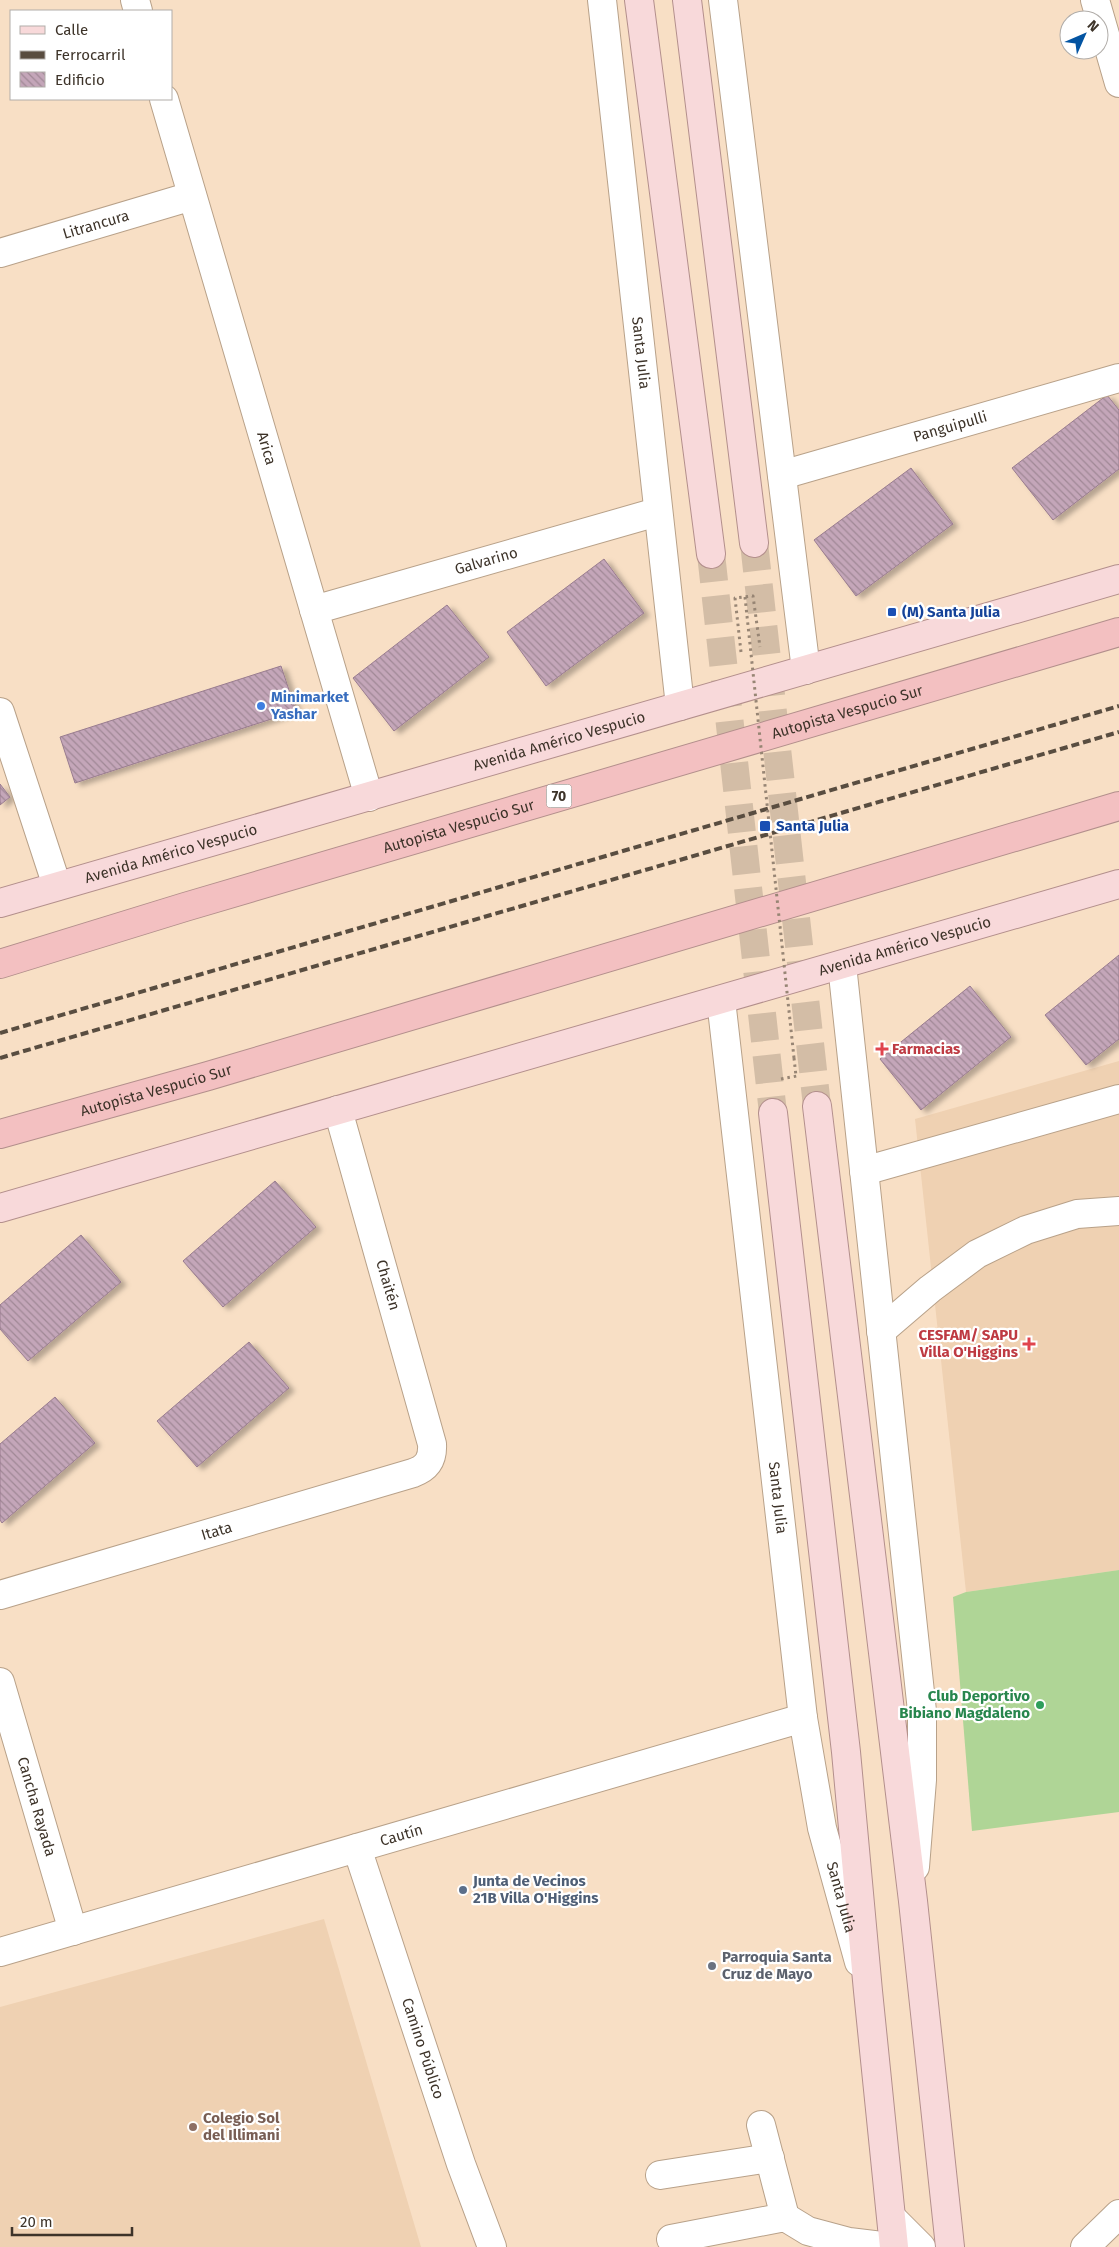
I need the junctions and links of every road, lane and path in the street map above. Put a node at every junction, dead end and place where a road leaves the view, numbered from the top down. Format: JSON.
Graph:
{"nodes":[{"id":1,"x":602,"y":0,"type":"edge"},
{"id":2,"x":639,"y":0,"type":"edge"},
{"id":3,"x":687,"y":0,"type":"edge"},
{"id":4,"x":723,"y":0,"type":"edge"},
{"id":5,"x":1095,"y":0,"type":"edge"},
{"id":6,"x":1119,"y":83,"type":"edge"},
{"id":7,"x":164,"y":100,"type":"edge"},
{"id":8,"x":192,"y":196,"type":"junction"},
{"id":9,"x":0,"y":253,"type":"edge"},
{"id":10,"x":1119,"y":378,"type":"edge"},
{"id":11,"x":782,"y":475,"type":"junction"},
{"id":12,"x":658,"y":512,"type":"junction"},
{"id":13,"x":754,"y":543,"type":"tunnel mouth"},
{"id":14,"x":710,"y":554,"type":"tunnel mouth"},
{"id":15,"x":1119,"y":579,"type":"edge"},
{"id":16,"x":745,"y":597,"type":"junction"},
{"id":17,"x":314,"y":610,"type":"junction"},
{"id":18,"x":1119,"y":632,"type":"edge"},
{"id":19,"x":761,"y":650,"type":"dead end"},
{"id":20,"x":742,"y":656,"type":"dead end"},
{"id":21,"x":806,"y":670,"type":"junction"},
{"id":22,"x":680,"y":706,"type":"junction"},
{"id":23,"x":0,"y":712,"type":"edge"},
{"id":24,"x":369,"y":797,"type":"junction"},
{"id":25,"x":1119,"y":806,"type":"edge"},
{"id":26,"x":1119,"y":884,"type":"edge"},
{"id":27,"x":57,"y":886,"type":"junction"},
{"id":28,"x":0,"y":903,"type":"edge"},
{"id":29,"x":0,"y":964,"type":"edge"},
{"id":30,"x":842,"y":965,"type":"junction"},
{"id":31,"x":721,"y":1000,"type":"junction"},
{"id":32,"x":804,"y":1075,"type":"dead end"},
{"id":33,"x":796,"y":1076,"type":"junction"},
{"id":34,"x":779,"y":1079,"type":"dead end"},
{"id":35,"x":1119,"y":1100,"type":"edge"},
{"id":36,"x":817,"y":1106,"type":"tunnel mouth"},
{"id":37,"x":338,"y":1110,"type":"junction"},
{"id":38,"x":773,"y":1113,"type":"tunnel mouth"},
{"id":39,"x":0,"y":1134,"type":"edge"},
{"id":40,"x":864,"y":1171,"type":"junction"},
{"id":41,"x":0,"y":1208,"type":"edge"},
{"id":42,"x":1119,"y":1211,"type":"edge"},
{"id":43,"x":881,"y":1331,"type":"junction"},
{"id":44,"x":430,"y":1461,"type":"joint"},
{"id":45,"x":0,"y":1595,"type":"edge"},
{"id":46,"x":0,"y":1682,"type":"edge"},
{"id":47,"x":803,"y":1718,"type":"junction"},
{"id":48,"x":357,"y":1848,"type":"junction"},
{"id":49,"x":913,"y":1901,"type":"junction"},
{"id":50,"x":73,"y":1931,"type":"junction"},
{"id":51,"x":0,"y":1952,"type":"edge"},
{"id":52,"x":868,"y":1991,"type":"junction"},
{"id":53,"x":761,"y":2125,"type":"dead end"},
{"id":54,"x":770,"y":2158,"type":"junction"},
{"id":55,"x":660,"y":2176,"type":"dead end"},
{"id":56,"x":1119,"y":2214,"type":"edge"},
{"id":57,"x":785,"y":2217,"type":"junction"},
{"id":58,"x":892,"y":2218,"type":"junction"},
{"id":59,"x":671,"y":2239,"type":"dead end"},
{"id":60,"x":492,"y":2247,"type":"edge"},
{"id":61,"x":892,"y":2247,"type":"edge"},
{"id":62,"x":921,"y":2247,"type":"edge"},
{"id":63,"x":950,"y":2247,"type":"edge"},
{"id":64,"x":1085,"y":2247,"type":"edge"}],
"edges":[{"from":1,"to":12,"type":"street","name":"Santa Julia"},
{"from":2,"to":14,"type":"main road"},
{"from":3,"to":13,"type":"main road"},
{"from":4,"to":11,"type":"street"},
{"from":5,"to":6,"type":"street"},
{"from":7,"to":8,"type":"street","name":"Arica"},
{"from":8,"to":9,"type":"street","name":"Litrancura"},
{"from":8,"to":17,"type":"street","name":"Arica"},
{"from":10,"to":11,"type":"street","name":"Panguipulli"},
{"from":11,"to":21,"type":"street"},
{"from":12,"to":17,"type":"street","name":"Galvarino"},
{"from":12,"to":22,"type":"street","name":"Santa Julia"},
{"from":15,"to":21,"type":"main road","name":"Avenida Américo Vespucio"},
{"from":16,"to":19,"type":"path"},
{"from":16,"to":20,"type":"path"},
{"from":16,"to":33,"type":"path","bridge":true},
{"from":17,"to":24,"type":"street","name":"Arica"},
{"from":18,"to":29,"type":"highway","name":"Autopista Vespucio Sur","number":"70"},
{"from":21,"to":22,"type":"main road","name":"Avenida Américo Vespucio"},
{"from":22,"to":24,"type":"main road","name":"Avenida Américo Vespucio"},
{"from":23,"to":27,"type":"street"},
{"from":24,"to":27,"type":"main road","name":"Avenida Américo Vespucio"},
{"from":25,"to":39,"type":"highway","name":"Autopista Vespucio Sur"},
{"from":26,"to":30,"type":"main road","name":"Avenida Américo Vespucio"},
{"from":27,"to":28,"type":"main road","name":"Avenida Américo Vespucio"},
{"from":30,"to":31,"type":"main road","name":"Avenida Américo Vespucio"},
{"from":30,"to":40,"type":"street"},
{"from":31,"to":37,"type":"main road","name":"Avenida Américo Vespucio"},
{"from":31,"to":47,"type":"street","name":"Santa Julia"},
{"from":32,"to":33,"type":"path"},
{"from":33,"to":34,"type":"path"},
{"from":35,"to":40,"type":"street"},
{"from":36,"to":49,"type":"main road"},
{"from":37,"to":41,"type":"main road","name":"Avenida Américo Vespucio"},
{"from":37,"to":44,"type":"street","name":"Chaitén"},
{"from":38,"to":52,"type":"main road","name":"Santa Julia"},
{"from":40,"to":43,"type":"street"},
{"from":42,"to":43,"type":"street"},
{"from":43,"to":49,"type":"street"},
{"from":44,"to":45,"type":"street","name":"Itata"},
{"from":46,"to":50,"type":"street","name":"Cancha Rayada"},
{"from":47,"to":48,"type":"street","name":"Cautín"},
{"from":47,"to":52,"type":"street","name":"Santa Julia"},
{"from":48,"to":50,"type":"street","name":"Cautín"},
{"from":48,"to":60,"type":"street","name":"Camino Público"},
{"from":49,"to":63,"type":"main road"},
{"from":50,"to":51,"type":"street","name":"Cautín"},
{"from":52,"to":58,"type":"main road","name":"Santa Julia"},
{"from":53,"to":54,"type":"street"},
{"from":54,"to":55,"type":"street"},
{"from":54,"to":57,"type":"street"},
{"from":56,"to":64,"type":"street"},
{"from":57,"to":59,"type":"street"},
{"from":57,"to":61,"type":"street"},
{"from":58,"to":61,"type":"main road","name":"Santa Julia"},
{"from":58,"to":62,"type":"street"}]}
